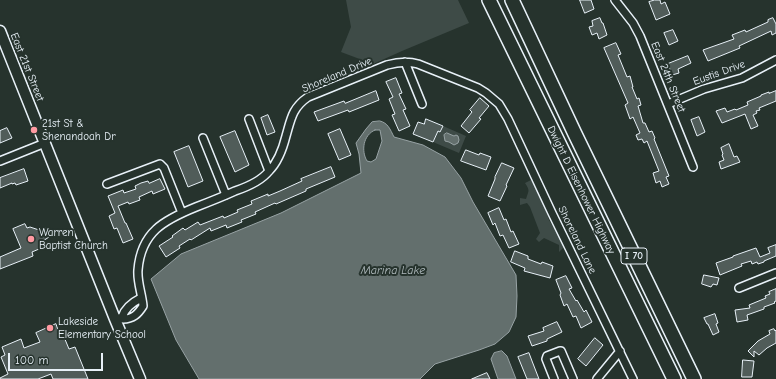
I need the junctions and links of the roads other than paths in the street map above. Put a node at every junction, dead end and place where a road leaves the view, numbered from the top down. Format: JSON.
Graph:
{"nodes":[{"id":1,"x":489,"y":0,"type":"edge"},
{"id":2,"x":512,"y":0,"type":"edge"},
{"id":3,"x":615,"y":0,"type":"edge"},
{"id":4,"x":0,"y":31,"type":"edge"},
{"id":5,"x":776,"y":60,"type":"edge"},
{"id":6,"x":405,"y":62,"type":"junction"},
{"id":7,"x":422,"y":104,"type":"dead end"},
{"id":8,"x":668,"y":104,"type":"junction"},
{"id":9,"x":503,"y":109,"type":"joint"},
{"id":10,"x":249,"y":119,"type":"dead end"},
{"id":11,"x":203,"y":138,"type":"dead end"},
{"id":12,"x":45,"y":143,"type":"junction"},
{"id":13,"x":0,"y":161,"type":"edge"},
{"id":14,"x":693,"y":167,"type":"dead end"},
{"id":15,"x":269,"y":171,"type":"junction"},
{"id":16,"x":107,"y":184,"type":"dead end"},
{"id":17,"x":226,"y":195,"type":"junction"},
{"id":18,"x":182,"y":213,"type":"junction"},
{"id":19,"x":776,"y":274,"type":"edge"},
{"id":20,"x":739,"y":288,"type":"dead end"},
{"id":21,"x":141,"y":298,"type":"junction"},
{"id":22,"x":118,"y":318,"type":"junction"},
{"id":23,"x":620,"y":351,"type":"junction"},
{"id":24,"x":140,"y":379,"type":"edge"},
{"id":25,"x":554,"y":379,"type":"edge"},
{"id":26,"x":572,"y":379,"type":"edge"},
{"id":27,"x":597,"y":379,"type":"edge"},
{"id":28,"x":633,"y":379,"type":"edge"},
{"id":29,"x":674,"y":379,"type":"edge"},
{"id":30,"x":694,"y":379,"type":"edge"}],
"edges":[{"from":1,"to":29,"type":"highway","name":"Dwight D Eisenhower Highway","number":"I 70"},
{"from":2,"to":30,"type":"highway","name":"Dwight D Eisenhower Highway","number":"I 70"},
{"from":3,"to":8,"type":"street","name":"East 24th Street"},
{"from":4,"to":12,"type":"main road","name":"East 21st Street"},
{"from":5,"to":8,"type":"street","name":"Eustis Drive"},
{"from":6,"to":7,"type":"street"},
{"from":6,"to":9,"type":"street","name":"Shoreland Drive"},
{"from":6,"to":15,"type":"street","name":"Shoreland Drive"},
{"from":8,"to":14,"type":"street","name":"East 24th Street"},
{"from":9,"to":23,"type":"street","name":"Shoreland Lane"},
{"from":10,"to":15,"type":"street"},
{"from":11,"to":17,"type":"street"},
{"from":12,"to":13,"type":"street"},
{"from":12,"to":22,"type":"main road","name":"East 21st Street"},
{"from":15,"to":17,"type":"street","name":"Shoreland Drive"},
{"from":16,"to":18,"type":"street"},
{"from":17,"to":18,"type":"street","name":"Shoreland Drive"},
{"from":18,"to":21,"type":"street","name":"Shoreland Drive"},
{"from":19,"to":20,"type":"street"},
{"from":21,"to":22,"type":"street"},
{"from":21,"to":22,"type":"street","name":"Shoreland Drive"},
{"from":22,"to":24,"type":"main road","name":"East 21st Street"},
{"from":23,"to":27,"type":"street"},
{"from":23,"to":28,"type":"street","name":"Shoreland Lane"},
{"from":25,"to":26,"type":"street"}]}
